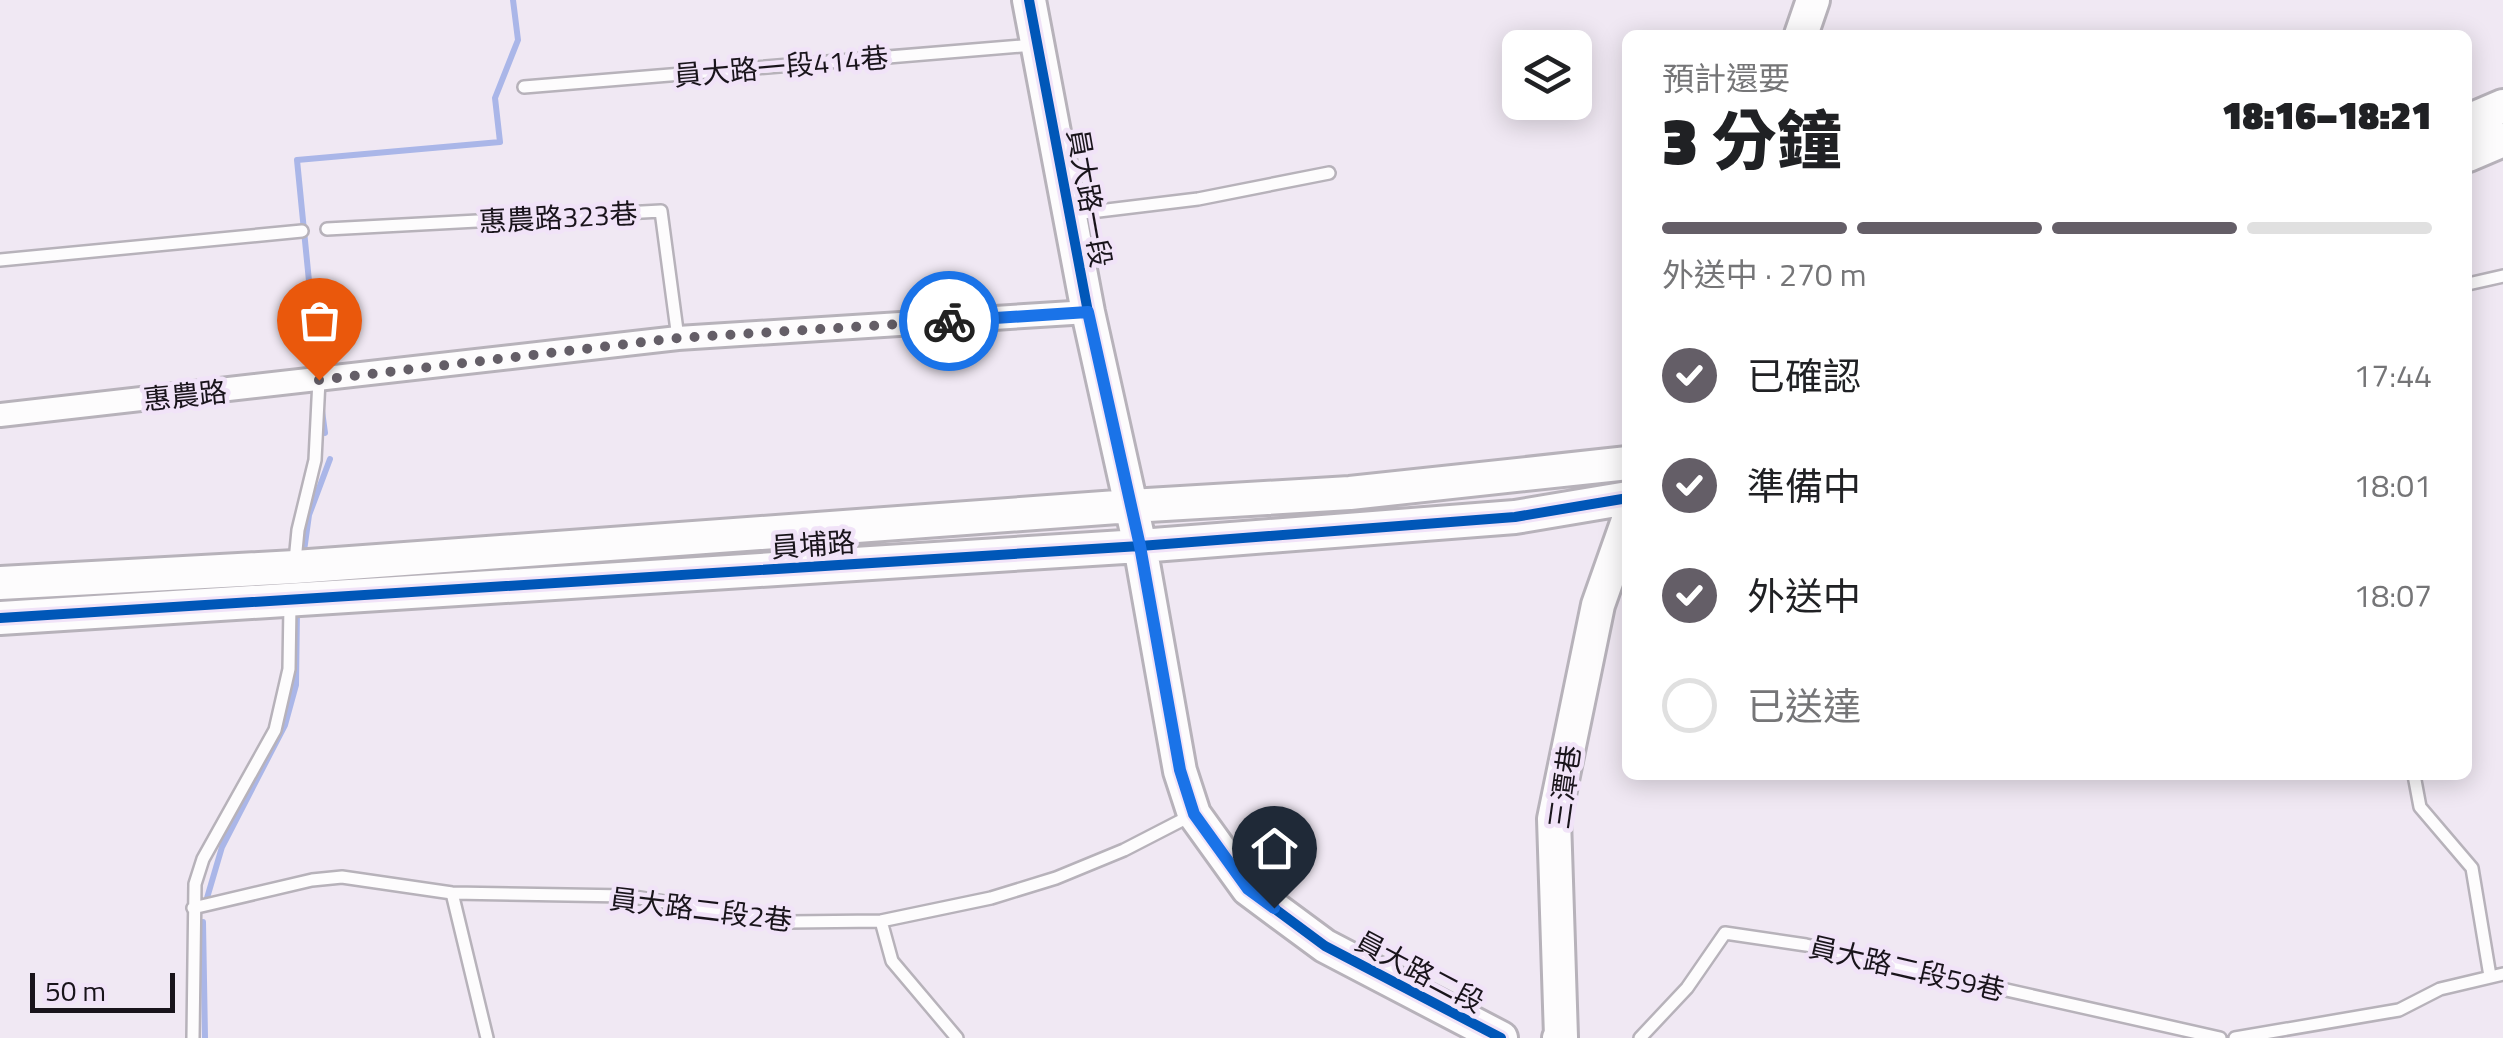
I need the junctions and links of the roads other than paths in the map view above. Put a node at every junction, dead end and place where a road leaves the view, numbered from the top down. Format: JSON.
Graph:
{"nodes":[{"id":1,"x":1029,"y":0,"type":"edge"},
{"id":2,"x":1813,"y":0,"type":"edge"},
{"id":3,"x":1802,"y":30,"type":"edge"},
{"id":4,"x":1039,"y":44,"type":"junction"},
{"id":5,"x":524,"y":87,"type":"dead end"},
{"id":6,"x":2503,"y":106,"type":"edge"},
{"id":7,"x":2472,"y":119,"type":"edge"},
{"id":8,"x":2503,"y":140,"type":"edge"},
{"id":9,"x":2472,"y":153,"type":"edge"},
{"id":10,"x":1329,"y":173,"type":"dead end"},
{"id":11,"x":1070,"y":214,"type":"junction"},
{"id":12,"x":327,"y":229,"type":"dead end"},
{"id":13,"x":302,"y":231,"type":"dead end"},
{"id":14,"x":0,"y":260,"type":"edge"},
{"id":15,"x":2503,"y":276,"type":"edge"},
{"id":16,"x":2472,"y":283,"type":"edge"},
{"id":17,"x":1088,"y":312,"type":"junction"},
{"id":18,"x":678,"y":338,"type":"junction"},
{"id":19,"x":319,"y":380,"type":"junction"},
{"id":20,"x":0,"y":415,"type":"edge"},
{"id":21,"x":1622,"y":464,"type":"edge"},
{"id":22,"x":1622,"y":499,"type":"edge"},
{"id":23,"x":1132,"y":506,"type":"junction"},
{"id":24,"x":1622,"y":540,"type":"edge"},
{"id":25,"x":1140,"y":546,"type":"junction"},
{"id":26,"x":295,"y":566,"type":"junction"},
{"id":27,"x":0,"y":583,"type":"edge"},
{"id":28,"x":290,"y":599,"type":"junction"},
{"id":29,"x":0,"y":618,"type":"edge"},
{"id":30,"x":2415,"y":780,"type":"edge"},
{"id":31,"x":1194,"y":814,"type":"junction"},
{"id":32,"x":452,"y":893,"type":"junction"},
{"id":33,"x":193,"y":908,"type":"junction"},
{"id":34,"x":881,"y":921,"type":"junction"},
{"id":35,"x":2497,"y":975,"type":"edge"},
{"id":36,"x":1560,"y":1037,"type":"edge"},
{"id":37,"x":193,"y":1038,"type":"edge"},
{"id":38,"x":487,"y":1038,"type":"edge"},
{"id":39,"x":957,"y":1038,"type":"edge"},
{"id":40,"x":1498,"y":1038,"type":"edge"},
{"id":41,"x":1572,"y":1038,"type":"edge"},
{"id":42,"x":1640,"y":1038,"type":"edge"},
{"id":43,"x":2220,"y":1038,"type":"edge"},
{"id":44,"x":2236,"y":1038,"type":"edge"}],
"edges":[{"from":1,"to":4,"type":"street","name":"員大路一段"},
{"from":2,"to":3,"type":"street"},
{"from":4,"to":5,"type":"lane","name":"員大路一段414巷"},
{"from":4,"to":11,"type":"street","name":"員大路一段"},
{"from":6,"to":7,"type":"street"},
{"from":8,"to":9,"type":"street"},
{"from":10,"to":11,"type":"lane"},
{"from":11,"to":17,"type":"street","name":"員大路一段"},
{"from":12,"to":18,"type":"lane","name":"惠農路323巷"},
{"from":13,"to":14,"type":"lane"},
{"from":15,"to":16,"type":"lane"},
{"from":17,"to":18,"type":"street","name":"惠農路"},
{"from":17,"to":23,"type":"street","name":"員大路一段"},
{"from":18,"to":19,"type":"street","name":"惠農路"},
{"from":19,"to":20,"type":"street","name":"惠農路"},
{"from":19,"to":26,"type":"lane"},
{"from":21,"to":23,"type":"street","name":"員埔路"},
{"from":22,"to":25,"type":"street","name":"員埔路"},
{"from":23,"to":25,"type":"street","name":"員大路一段"},
{"from":23,"to":26,"type":"street","name":"員埔路"},
{"from":24,"to":36,"type":"street","name":"三潭巷"},
{"from":25,"to":28,"type":"street","name":"員埔路"},
{"from":25,"to":31,"type":"street","name":"員大路一段"},
{"from":26,"to":27,"type":"street","name":"員埔路"},
{"from":26,"to":28,"type":"lane"},
{"from":28,"to":29,"type":"street","name":"員埔路"},
{"from":28,"to":33,"type":"lane"},
{"from":30,"to":35,"type":"lane"},
{"from":31,"to":34,"type":"lane","name":"員大路二段2巷"},
{"from":31,"to":40,"type":"street","name":"員大路二段"},
{"from":32,"to":33,"type":"lane","name":"員大路二段2巷"},
{"from":32,"to":34,"type":"lane","name":"員大路二段2巷"},
{"from":32,"to":38,"type":"lane"},
{"from":33,"to":37,"type":"lane"},
{"from":34,"to":39,"type":"lane"},
{"from":35,"to":44,"type":"lane"},
{"from":36,"to":41,"type":"lane"},
{"from":42,"to":43,"type":"lane","name":"員大路二段59巷"}]}
